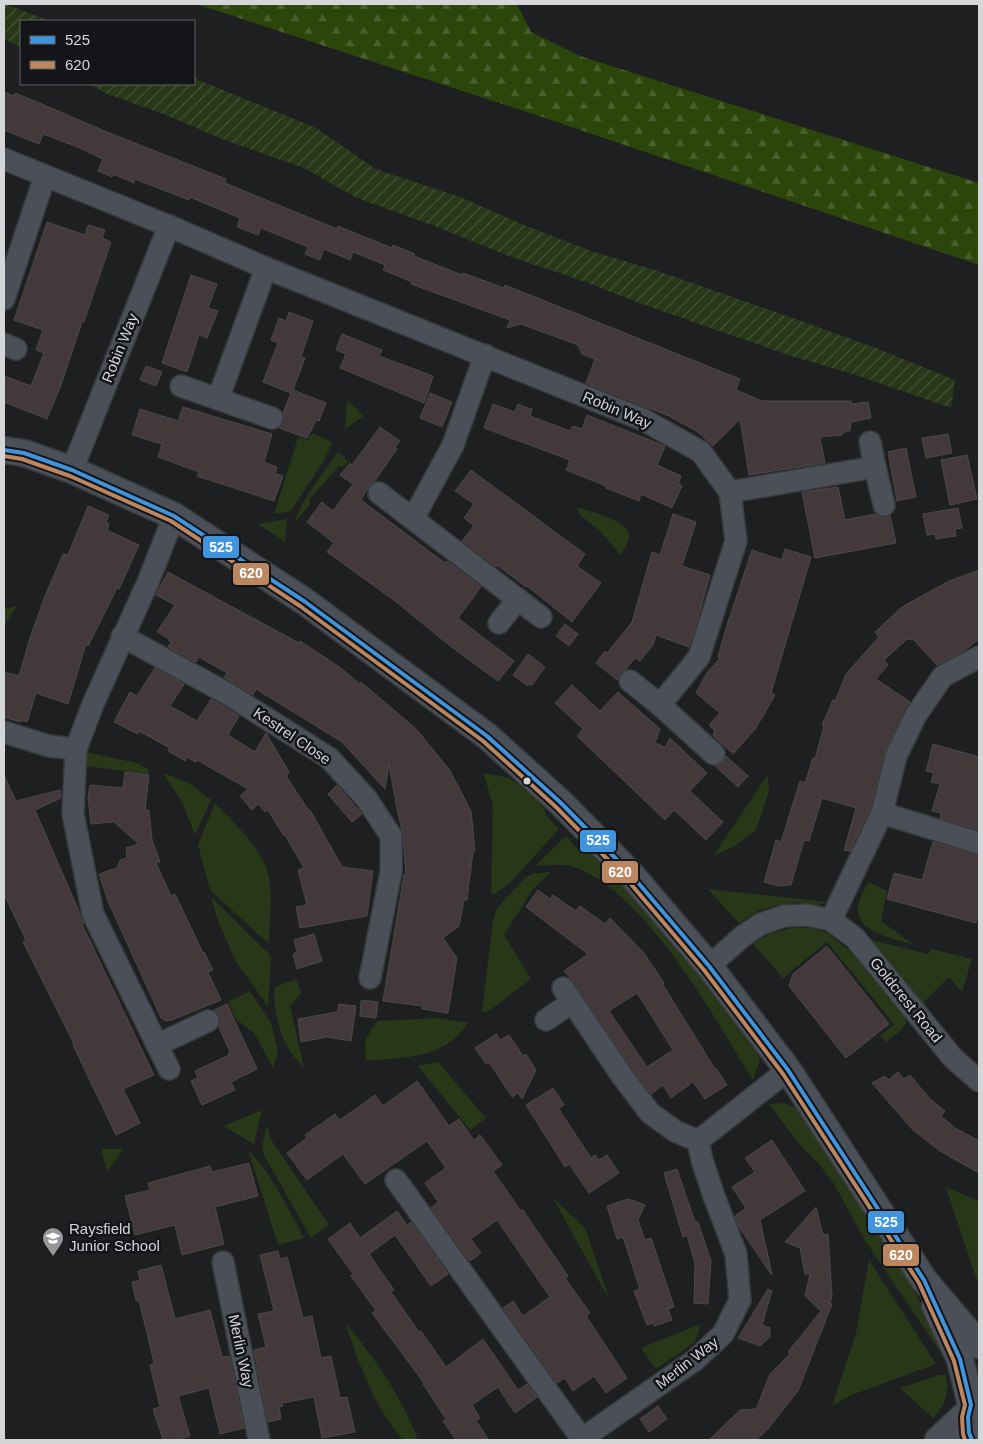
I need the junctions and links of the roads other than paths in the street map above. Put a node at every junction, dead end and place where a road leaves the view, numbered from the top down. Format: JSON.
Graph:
{"nodes":[{"id":1,"x":4,"y":159,"type":"edge"},
{"id":2,"x":45,"y":176,"type":"junction"},
{"id":3,"x":169,"y":226,"type":"junction"},
{"id":4,"x":266,"y":268,"type":"junction"},
{"id":5,"x":4,"y":299,"type":"edge"},
{"id":6,"x":485,"y":355,"type":"junction"},
{"id":7,"x":181,"y":386,"type":"dead end"},
{"id":8,"x":218,"y":398,"type":"junction"},
{"id":9,"x":272,"y":418,"type":"dead end"},
{"id":10,"x":870,"y":442,"type":"dead end"},
{"id":11,"x":4,"y":450,"type":"edge"},
{"id":12,"x":875,"y":467,"type":"junction"},
{"id":13,"x":72,"y":470,"type":"junction"},
{"id":14,"x":730,"y":492,"type":"junction"},
{"id":15,"x":379,"y":493,"type":"dead end"},
{"id":16,"x":884,"y":505,"type":"dead end"},
{"id":17,"x":174,"y":516,"type":"junction"},
{"id":18,"x":413,"y":519,"type":"junction"},
{"id":19,"x":518,"y":599,"type":"junction"},
{"id":20,"x":541,"y":617,"type":"dead end"},
{"id":21,"x":499,"y":622,"type":"dead end"},
{"id":22,"x":122,"y":636,"type":"junction"},
{"id":23,"x":979,"y":657,"type":"edge"},
{"id":24,"x":630,"y":681,"type":"dead end"},
{"id":25,"x":660,"y":705,"type":"junction"},
{"id":26,"x":4,"y":732,"type":"edge"},
{"id":27,"x":76,"y":749,"type":"junction"},
{"id":28,"x":714,"y":754,"type":"dead end"},
{"id":29,"x":882,"y":813,"type":"junction"},
{"id":30,"x":979,"y":843,"type":"edge"},
{"id":31,"x":831,"y":920,"type":"junction"},
{"id":32,"x":709,"y":966,"type":"junction"},
{"id":33,"x":370,"y":978,"type":"dead end"},
{"id":34,"x":546,"y":1020,"type":"dead end"},
{"id":35,"x":208,"y":1021,"type":"dead end"},
{"id":36,"x":157,"y":1045,"type":"junction"},
{"id":37,"x":169,"y":1069,"type":"dead end"},
{"id":38,"x":788,"y":1070,"type":"junction"},
{"id":39,"x":979,"y":1081,"type":"edge"},
{"id":40,"x":698,"y":1141,"type":"junction"},
{"id":41,"x":396,"y":1180,"type":"dead end"},
{"id":42,"x":223,"y":1262,"type":"dead end"},
{"id":43,"x":924,"y":1280,"type":"junction"},
{"id":44,"x":979,"y":1345,"type":"edge"},
{"id":45,"x":973,"y":1403,"type":"edge"},
{"id":46,"x":260,"y":1440,"type":"edge"},
{"id":47,"x":581,"y":1440,"type":"edge"},
{"id":48,"x":938,"y":1440,"type":"edge"},
{"id":49,"x":972,"y":1440,"type":"edge"}],
"edges":[{"from":1,"to":2,"type":"street","name":"Robin Way"},
{"from":2,"to":3,"type":"street","name":"Robin Way"},
{"from":2,"to":5,"type":"street"},
{"from":3,"to":4,"type":"street","name":"Robin Way"},
{"from":3,"to":13,"type":"street","name":"Robin Way"},
{"from":4,"to":6,"type":"street","name":"Robin Way"},
{"from":4,"to":8,"type":"street"},
{"from":6,"to":14,"type":"street","name":"Robin Way"},
{"from":6,"to":18,"type":"street"},
{"from":7,"to":8,"type":"street"},
{"from":8,"to":9,"type":"street"},
{"from":10,"to":12,"type":"street"},
{"from":11,"to":13,"type":"street"},
{"from":12,"to":14,"type":"street"},
{"from":12,"to":16,"type":"street"},
{"from":13,"to":17,"type":"street"},
{"from":14,"to":25,"type":"street","name":"Robin Way"},
{"from":15,"to":18,"type":"street"},
{"from":17,"to":22,"type":"street"},
{"from":17,"to":32,"type":"street"},
{"from":18,"to":19,"type":"street"},
{"from":19,"to":20,"type":"street"},
{"from":19,"to":21,"type":"street"},
{"from":22,"to":27,"type":"street"},
{"from":22,"to":33,"type":"street","name":"Kestrel Close"},
{"from":23,"to":29,"type":"street"},
{"from":24,"to":25,"type":"street"},
{"from":25,"to":28,"type":"street"},
{"from":26,"to":27,"type":"street"},
{"from":27,"to":36,"type":"street"},
{"from":29,"to":30,"type":"street"},
{"from":29,"to":31,"type":"street"},
{"from":31,"to":32,"type":"street","name":"Goldcrest Road"},
{"from":31,"to":39,"type":"street","name":"Goldcrest Road"},
{"from":32,"to":38,"type":"street"},
{"from":34,"to":40,"type":"street"},
{"from":35,"to":36,"type":"street"},
{"from":36,"to":37,"type":"street"},
{"from":38,"to":40,"type":"street"},
{"from":38,"to":43,"type":"street"},
{"from":40,"to":47,"type":"street","name":"Merlin Way"},
{"from":41,"to":47,"type":"street","name":"Merlin Way"},
{"from":42,"to":46,"type":"street","name":"Merlin Way"},
{"from":43,"to":44,"type":"street"},
{"from":43,"to":45,"type":"street"},
{"from":45,"to":48,"type":"street"},
{"from":45,"to":49,"type":"street"}]}
